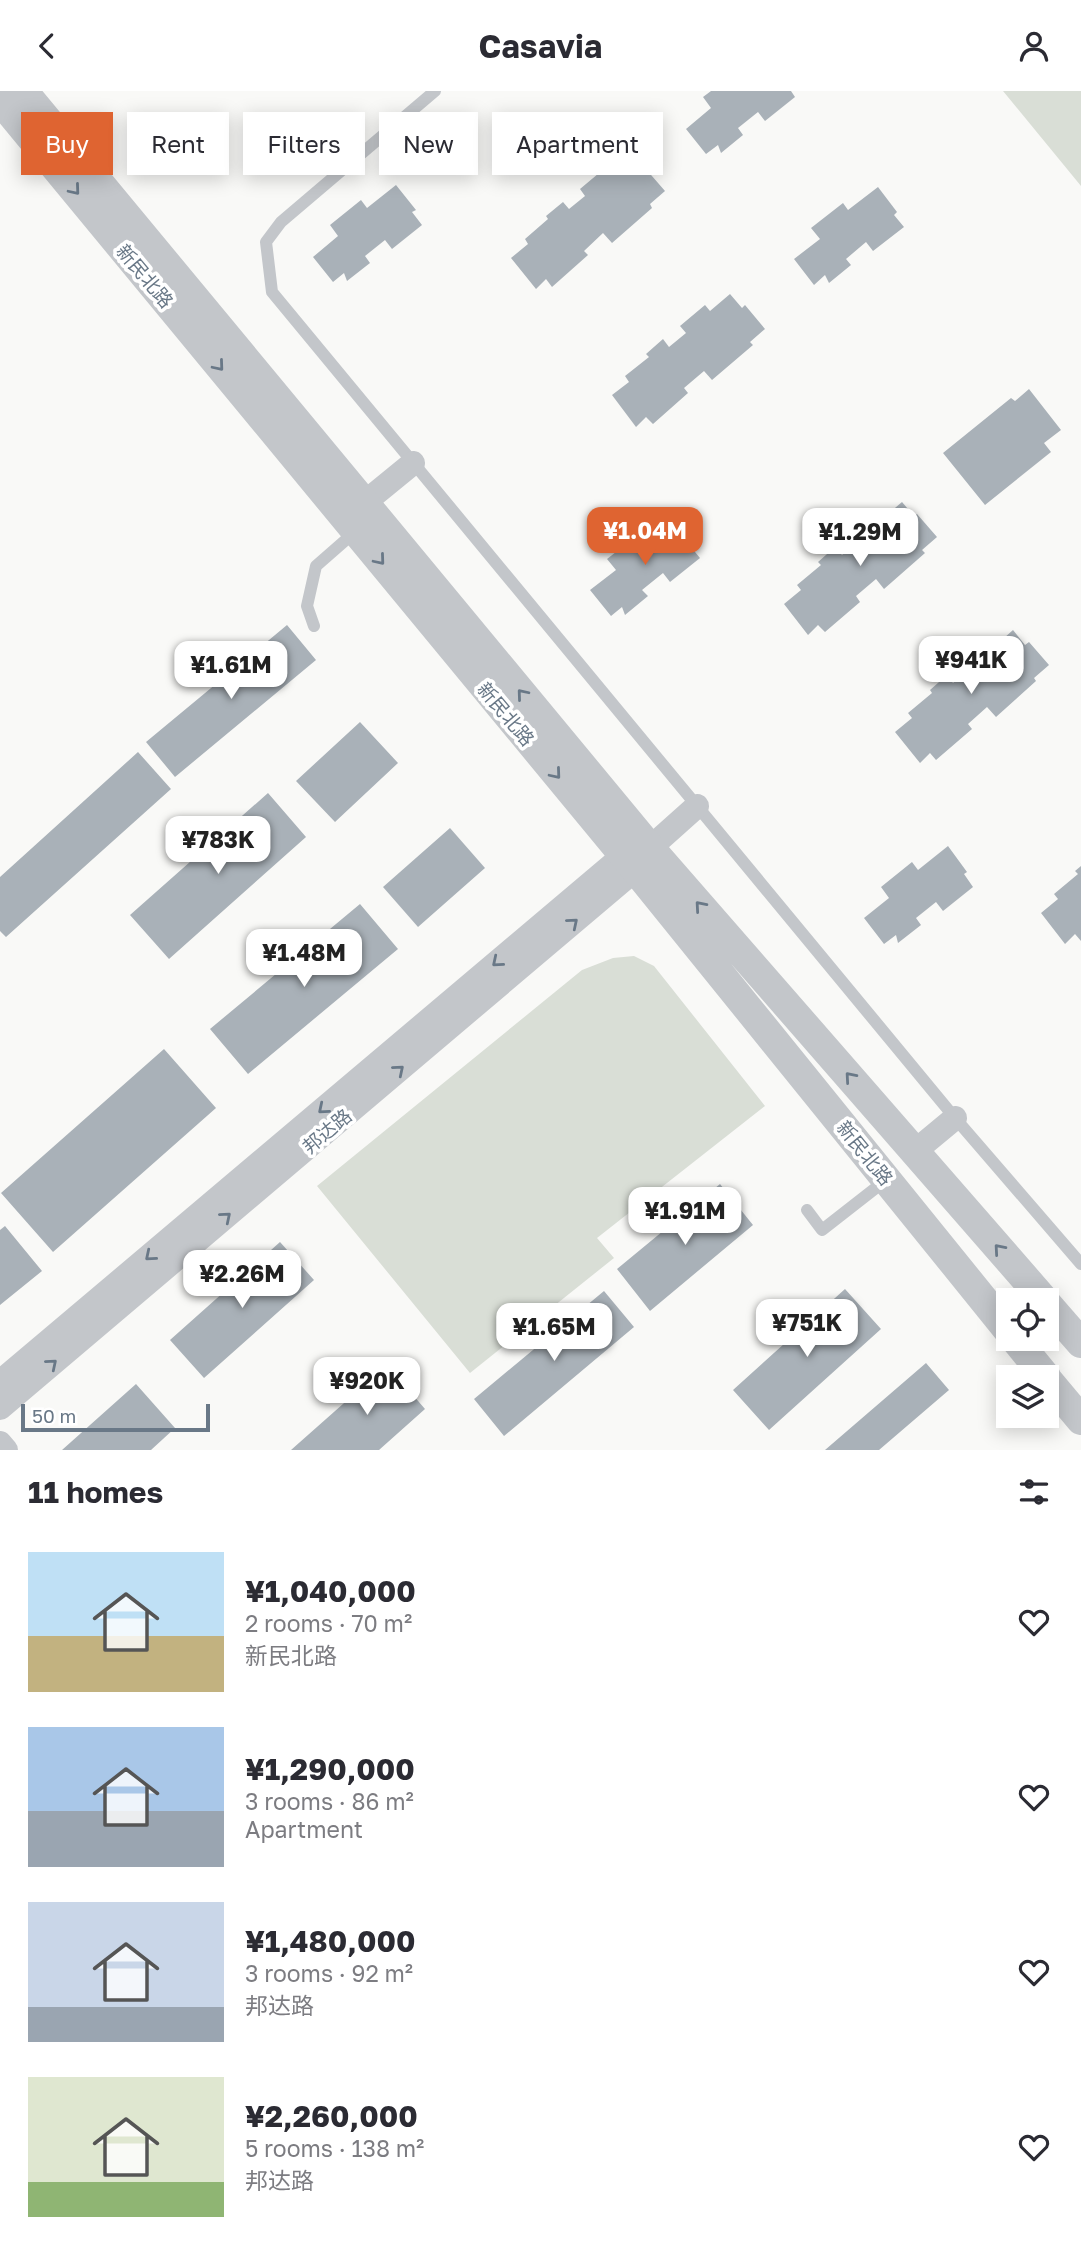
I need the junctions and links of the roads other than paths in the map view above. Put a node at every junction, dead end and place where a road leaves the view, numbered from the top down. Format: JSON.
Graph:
{"nodes":[{"id":1,"x":23,"y":91,"type":"edge"},
{"id":2,"x":435,"y":91,"type":"edge"},
{"id":3,"x":0,"y":100,"type":"edge"},
{"id":4,"x":413,"y":463,"type":"junction"},
{"id":5,"x":364,"y":503,"type":"junction"},
{"id":6,"x":356,"y":531,"type":"junction"},
{"id":7,"x":314,"y":626,"type":"dead end"},
{"id":8,"x":697,"y":806,"type":"junction"},
{"id":9,"x":641,"y":853,"type":"junction"},
{"id":10,"x":955,"y":1118,"type":"junction"},
{"id":11,"x":914,"y":1152,"type":"junction"},
{"id":12,"x":887,"y":1180,"type":"junction"},
{"id":13,"x":807,"y":1210,"type":"dead end"},
{"id":14,"x":1081,"y":1264,"type":"edge"},
{"id":15,"x":1033,"y":1288,"type":"edge"},
{"id":16,"x":996,"y":1315,"type":"edge"},
{"id":17,"x":1059,"y":1318,"type":"edge"},
{"id":18,"x":1081,"y":1343,"type":"edge"},
{"id":19,"x":1025,"y":1351,"type":"edge"},
{"id":20,"x":1036,"y":1365,"type":"edge"},
{"id":21,"x":0,"y":1382,"type":"edge"},
{"id":22,"x":1059,"y":1394,"type":"edge"},
{"id":23,"x":0,"y":1408,"type":"edge"},
{"id":24,"x":1081,"y":1420,"type":"edge"},
{"id":25,"x":0,"y":1443,"type":"edge"},
{"id":26,"x":6,"y":1450,"type":"edge"}],
"edges":[{"from":1,"to":5,"type":"street","name":"新民北路"},
{"from":2,"to":4,"type":"lane"},
{"from":3,"to":6,"type":"street","name":"新民北路","one_way":true},
{"from":4,"to":5,"type":"street"},
{"from":4,"to":8,"type":"lane"},
{"from":9,"to":5,"type":"street","name":"新民北路","one_way":true},
{"from":6,"to":7,"type":"lane"},
{"from":6,"to":9,"type":"street","name":"新民北路","one_way":true},
{"from":8,"to":9,"type":"street"},
{"from":8,"to":10,"type":"lane"},
{"from":11,"to":9,"type":"street","name":"新民北路","one_way":true},
{"from":9,"to":12,"type":"street","name":"新民北路"},
{"from":9,"to":21,"type":"street","name":"邦达路","one_way":true},
{"from":23,"to":9,"type":"street","name":"邦达路","one_way":true},
{"from":10,"to":11,"type":"street"},
{"from":10,"to":14,"type":"lane"},
{"from":15,"to":11,"type":"street","name":"新民北路","one_way":true},
{"from":12,"to":13,"type":"lane"},
{"from":12,"to":16,"type":"street","name":"新民北路"},
{"from":17,"to":18,"type":"street","name":"新民北路"},
{"from":19,"to":20,"type":"street"},
{"from":22,"to":24,"type":"street"},
{"from":25,"to":26,"type":"street"}]}
